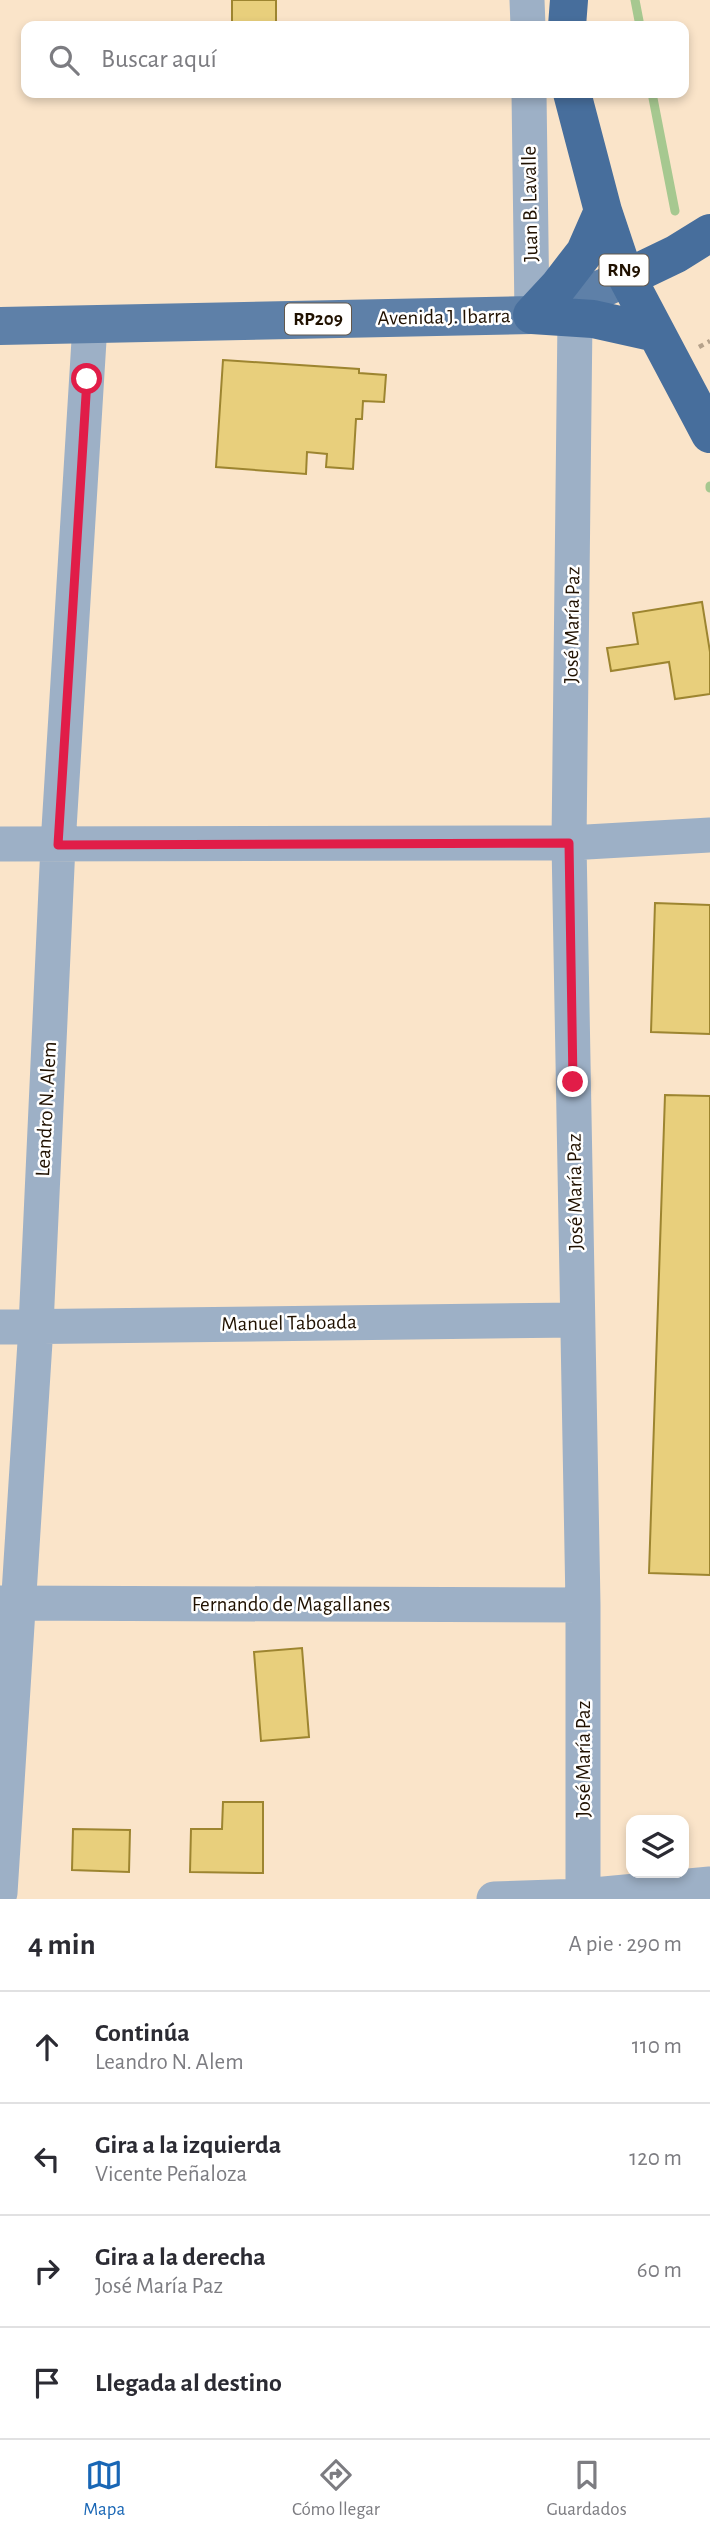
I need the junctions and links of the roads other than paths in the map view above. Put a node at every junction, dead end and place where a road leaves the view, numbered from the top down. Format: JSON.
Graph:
{"nodes":[{"id":1,"x":527,"y":0,"type":"edge"},
{"id":2,"x":569,"y":0,"type":"edge"},
{"id":3,"x":527,"y":21,"type":"edge"},
{"id":4,"x":567,"y":21,"type":"edge"},
{"id":5,"x":528,"y":98,"type":"edge"},
{"id":6,"x":573,"y":98,"type":"edge"},
{"id":7,"x":603,"y":211,"type":"junction"},
{"id":8,"x":710,"y":233,"type":"edge"},
{"id":9,"x":628,"y":277,"type":"junction"},
{"id":10,"x":532,"y":315,"type":"junction"},
{"id":11,"x":575,"y":318,"type":"junction"},
{"id":12,"x":90,"y":324,"type":"junction"},
{"id":13,"x":0,"y":326,"type":"edge"},
{"id":14,"x":656,"y":333,"type":"junction"},
{"id":15,"x":710,"y":434,"type":"edge"},
{"id":16,"x":710,"y":835,"type":"edge"},
{"id":17,"x":569,"y":843,"type":"junction"},
{"id":18,"x":0,"y":844,"type":"edge"},
{"id":19,"x":58,"y":845,"type":"junction"},
{"id":20,"x":577,"y":1320,"type":"junction"},
{"id":21,"x":36,"y":1326,"type":"junction"},
{"id":22,"x":0,"y":1327,"type":"edge"},
{"id":23,"x":8,"y":1603,"type":"edge"},
{"id":24,"x":583,"y":1605,"type":"junction"},
{"id":25,"x":710,"y":1884,"type":"edge"},
{"id":26,"x":0,"y":1893,"type":"edge"},
{"id":27,"x":583,"y":1898,"type":"edge"},
{"id":28,"x":494,"y":1899,"type":"edge"}],
"edges":[{"from":1,"to":3,"type":"street"},
{"from":2,"to":4,"type":"highway"},
{"from":5,"to":10,"type":"street","name":"Juan B. Lavalle"},
{"from":6,"to":7,"type":"highway","number":"RN9"},
{"from":7,"to":9,"type":"highway","number":"RN9"},
{"from":7,"to":10,"type":"highway"},
{"from":8,"to":9,"type":"highway"},
{"from":9,"to":10,"type":"main road","name":"Avenida J. Ibarra","number":"RP209"},
{"from":9,"to":14,"type":"highway","number":"RN9"},
{"from":10,"to":11,"type":"highway"},
{"from":10,"to":12,"type":"main road","name":"Avenida J. Ibarra","number":"RP209"},
{"from":11,"to":14,"type":"highway"},
{"from":11,"to":17,"type":"street","name":"José María Paz"},
{"from":12,"to":13,"type":"main road","name":"Avenida J. Ibarra","number":"RP209"},
{"from":12,"to":19,"type":"street","name":"Leandro N. Alem"},
{"from":14,"to":15,"type":"highway","number":"RN9"},
{"from":16,"to":17,"type":"street"},
{"from":17,"to":19,"type":"street"},
{"from":17,"to":20,"type":"street","name":"José María Paz"},
{"from":18,"to":19,"type":"street"},
{"from":19,"to":21,"type":"street","name":"Leandro N. Alem"},
{"from":20,"to":21,"type":"street","name":"Manuel Taboada"},
{"from":20,"to":24,"type":"street","name":"José María Paz"},
{"from":21,"to":22,"type":"street","name":"Manuel Taboada"},
{"from":21,"to":23,"type":"street","name":"Leandro N. Alem"},
{"from":23,"to":24,"type":"street","name":"Fernando de Magallanes"},
{"from":23,"to":26,"type":"street","name":"Leandro N. Alem"},
{"from":24,"to":27,"type":"street","name":"José María Paz"},
{"from":25,"to":27,"type":"street"},
{"from":27,"to":28,"type":"street"}]}
